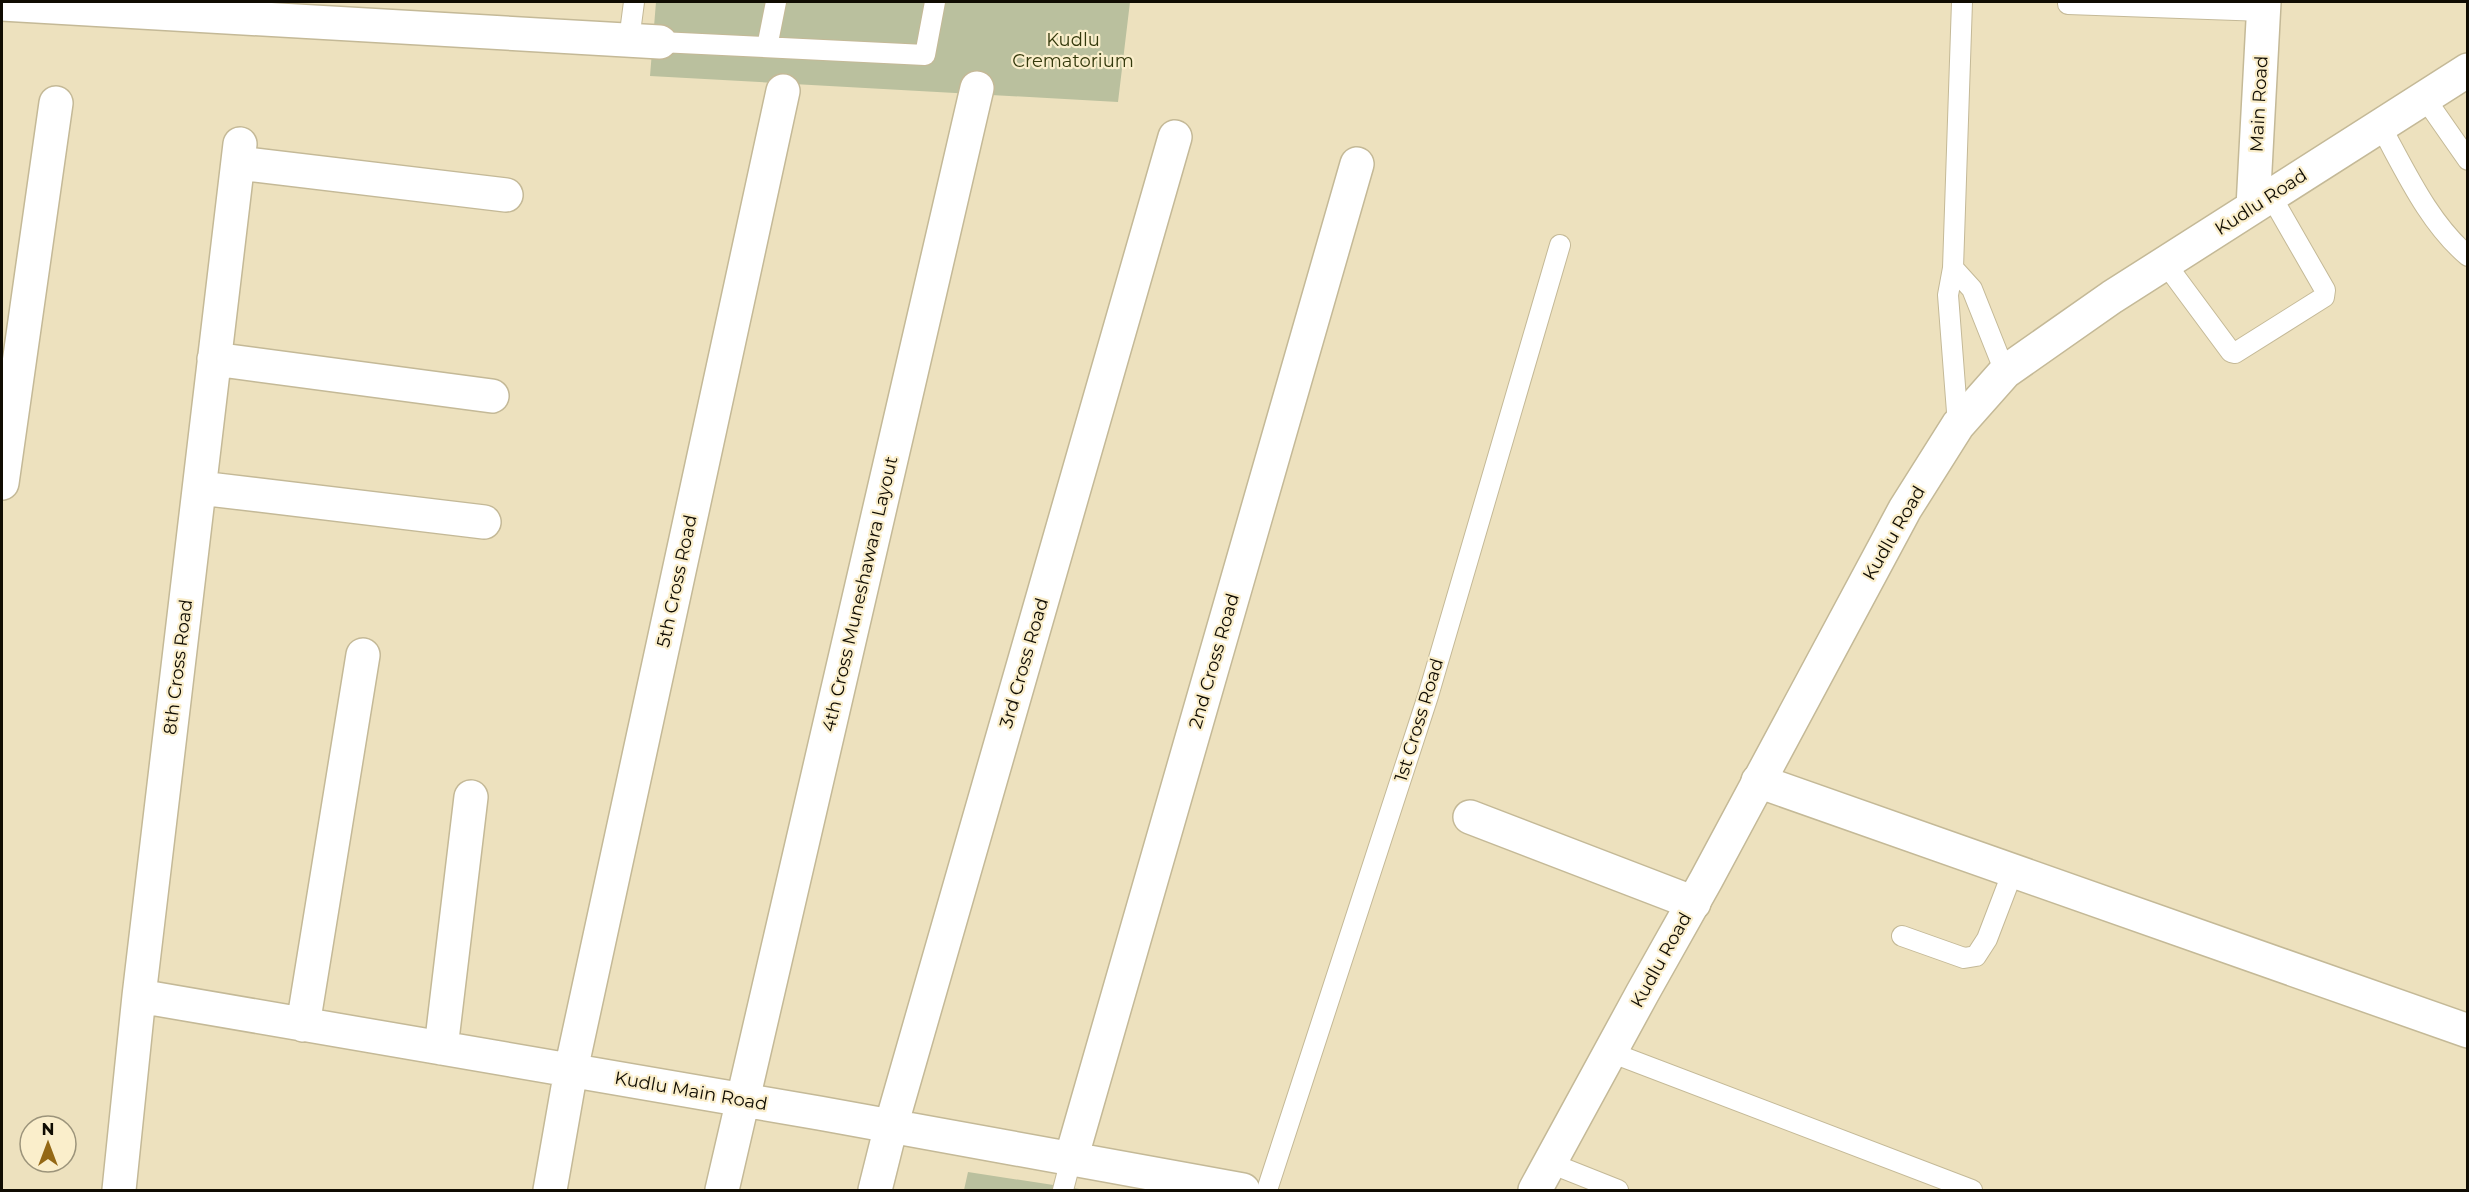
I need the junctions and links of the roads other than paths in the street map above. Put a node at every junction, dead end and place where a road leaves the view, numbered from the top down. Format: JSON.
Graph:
{"nodes":[{"id":1,"x":634,"y":2,"type":"edge"},
{"id":2,"x":776,"y":2,"type":"edge"},
{"id":3,"x":935,"y":2,"type":"edge"},
{"id":4,"x":1962,"y":2,"type":"edge"},
{"id":5,"x":2,"y":4,"type":"edge"},
{"id":6,"x":2068,"y":4,"type":"dead end"},
{"id":7,"x":2264,"y":6,"type":"edge"},
{"id":8,"x":645,"y":41,"type":"junction"},
{"id":9,"x":767,"y":47,"type":"junction"},
{"id":10,"x":2468,"y":70,"type":"edge"},
{"id":11,"x":977,"y":88,"type":"dead end"},
{"id":12,"x":783,"y":91,"type":"dead end"},
{"id":13,"x":2424,"y":97,"type":"junction"},
{"id":14,"x":56,"y":103,"type":"dead end"},
{"id":15,"x":2380,"y":125,"type":"junction"},
{"id":16,"x":1175,"y":137,"type":"dead end"},
{"id":17,"x":2468,"y":160,"type":"edge"},
{"id":18,"x":1357,"y":164,"type":"dead end"},
{"id":19,"x":506,"y":195,"type":"dead end"},
{"id":20,"x":2262,"y":202,"type":"junction"},
{"id":21,"x":1560,"y":246,"type":"dead end"},
{"id":22,"x":2468,"y":256,"type":"edge"},
{"id":23,"x":2165,"y":263,"type":"junction"},
{"id":24,"x":1953,"y":268,"type":"junction"},
{"id":25,"x":214,"y":360,"type":"junction"},
{"id":26,"x":2005,"y":372,"type":"junction"},
{"id":27,"x":492,"y":396,"type":"dead end"},
{"id":28,"x":1958,"y":425,"type":"junction"},
{"id":29,"x":2,"y":483,"type":"edge"},
{"id":30,"x":200,"y":488,"type":"junction"},
{"id":31,"x":484,"y":522,"type":"dead end"},
{"id":32,"x":363,"y":655,"type":"dead end"},
{"id":33,"x":1758,"y":782,"type":"junction"},
{"id":34,"x":471,"y":797,"type":"dead end"},
{"id":35,"x":1470,"y":818,"type":"dead end"},
{"id":36,"x":2013,"y":871,"type":"junction"},
{"id":37,"x":1694,"y":903,"type":"junction"},
{"id":38,"x":1902,"y":936,"type":"dead end"},
{"id":39,"x":139,"y":996,"type":"junction"},
{"id":40,"x":303,"y":1024,"type":"junction"},
{"id":41,"x":2468,"y":1031,"type":"edge"},
{"id":42,"x":441,"y":1048,"type":"junction"},
{"id":43,"x":1610,"y":1052,"type":"junction"},
{"id":44,"x":571,"y":1070,"type":"junction"},
{"id":45,"x":744,"y":1100,"type":"junction"},
{"id":46,"x":891,"y":1126,"type":"junction"},
{"id":47,"x":1071,"y":1159,"type":"junction"},
{"id":48,"x":1543,"y":1177,"type":"edge"},
{"id":49,"x":119,"y":1191,"type":"edge"},
{"id":50,"x":550,"y":1191,"type":"edge"},
{"id":51,"x":722,"y":1191,"type":"edge"},
{"id":52,"x":875,"y":1191,"type":"edge"},
{"id":53,"x":1063,"y":1191,"type":"edge"},
{"id":54,"x":1243,"y":1191,"type":"edge"},
{"id":55,"x":1267,"y":1191,"type":"edge"},
{"id":56,"x":1618,"y":1191,"type":"edge"},
{"id":57,"x":1972,"y":1191,"type":"edge"}],
"edges":[{"from":1,"to":8,"type":"lane"},
{"from":2,"to":9,"type":"lane"},
{"from":3,"to":9,"type":"lane"},
{"from":4,"to":24,"type":"lane"},
{"from":5,"to":8,"type":"street"},
{"from":6,"to":7,"type":"lane"},
{"from":7,"to":20,"type":"street","name":"Main Road"},
{"from":8,"to":9,"type":"lane"},
{"from":10,"to":13,"type":"street","name":"Kudlu Road"},
{"from":11,"to":45,"type":"street","name":"4th Cross Muneshawara Layout"},
{"from":12,"to":44,"type":"street","name":"5th Cross Road"},
{"from":13,"to":15,"type":"street","name":"Kudlu Road"},
{"from":13,"to":17,"type":"lane"},
{"from":14,"to":29,"type":"street"},
{"from":15,"to":20,"type":"street","name":"Kudlu Road"},
{"from":15,"to":22,"type":"lane"},
{"from":16,"to":46,"type":"street","name":"3rd Cross Road"},
{"from":18,"to":47,"type":"street","name":"2nd Cross Road"},
{"from":19,"to":25,"type":"street","name":"8th Cross Road"},
{"from":20,"to":23,"type":"street","name":"Kudlu Road"},
{"from":20,"to":23,"type":"lane"},
{"from":21,"to":55,"type":"lane","name":"1st Cross Road"},
{"from":23,"to":26,"type":"street","name":"Kudlu Road"},
{"from":24,"to":26,"type":"lane"},
{"from":24,"to":28,"type":"lane"},
{"from":25,"to":27,"type":"street"},
{"from":25,"to":30,"type":"street","name":"8th Cross Road"},
{"from":26,"to":28,"type":"street","name":"Kudlu Road"},
{"from":28,"to":33,"type":"street","name":"Kudlu Road"},
{"from":30,"to":31,"type":"street"},
{"from":30,"to":39,"type":"street","name":"8th Cross Road"},
{"from":32,"to":40,"type":"street"},
{"from":33,"to":36,"type":"street"},
{"from":33,"to":37,"type":"street","name":"Kudlu Road"},
{"from":34,"to":42,"type":"street"},
{"from":35,"to":37,"type":"street"},
{"from":36,"to":38,"type":"lane"},
{"from":36,"to":41,"type":"street"},
{"from":37,"to":43,"type":"street","name":"Kudlu Road"},
{"from":39,"to":40,"type":"street","name":"Kudlu Main Road"},
{"from":39,"to":49,"type":"street","name":"8th Cross Road"},
{"from":40,"to":42,"type":"street","name":"Kudlu Main Road"},
{"from":42,"to":44,"type":"street","name":"Kudlu Main Road"},
{"from":43,"to":48,"type":"street","name":"Kudlu Road"},
{"from":43,"to":57,"type":"lane"},
{"from":44,"to":45,"type":"street","name":"Kudlu Main Road"},
{"from":44,"to":50,"type":"street","name":"5th Cross Road"},
{"from":45,"to":46,"type":"street","name":"Kudlu Main Road"},
{"from":45,"to":51,"type":"street","name":"4th Cross Muneshawara Layout"},
{"from":46,"to":47,"type":"street","name":"Kudlu Main Road"},
{"from":46,"to":52,"type":"street","name":"3rd Cross Road"},
{"from":47,"to":53,"type":"lane"},
{"from":47,"to":54,"type":"street","name":"Kudlu Main Road"},
{"from":48,"to":56,"type":"lane"}]}
